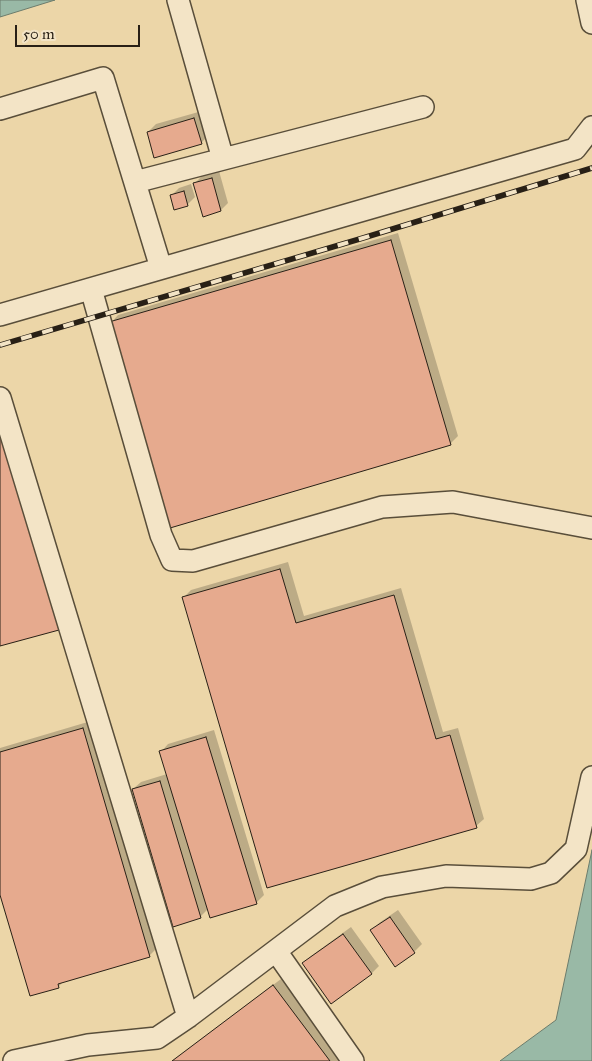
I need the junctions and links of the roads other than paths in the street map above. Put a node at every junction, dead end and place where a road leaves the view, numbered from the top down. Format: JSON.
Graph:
{"nodes":[{"id":1,"x":178,"y":0,"type":"edge"},
{"id":2,"x":587,"y":0,"type":"edge"},
{"id":3,"x":592,"y":23,"type":"edge"},
{"id":4,"x":423,"y":108,"type":"dead end"},
{"id":5,"x":0,"y":109,"type":"edge"},
{"id":6,"x":592,"y":128,"type":"edge"},
{"id":7,"x":224,"y":159,"type":"junction"},
{"id":8,"x":135,"y":182,"type":"junction"},
{"id":9,"x":161,"y":268,"type":"junction"},
{"id":10,"x":91,"y":289,"type":"junction"},
{"id":11,"x":0,"y":315,"type":"edge"},
{"id":12,"x":0,"y":398,"type":"edge"},
{"id":13,"x":592,"y":528,"type":"edge"},
{"id":14,"x":592,"y":777,"type":"edge"},
{"id":15,"x":276,"y":951,"type":"junction"},
{"id":16,"x":188,"y":1016,"type":"junction"},
{"id":17,"x":114,"y":1052,"type":"edge"},
{"id":18,"x":14,"y":1061,"type":"edge"},
{"id":19,"x":353,"y":1061,"type":"edge"}],
"edges":[{"from":1,"to":7,"type":"lane"},
{"from":2,"to":3,"type":"lane"},
{"from":4,"to":7,"type":"lane"},
{"from":5,"to":8,"type":"lane"},
{"from":6,"to":9,"type":"lane"},
{"from":7,"to":8,"type":"lane"},
{"from":8,"to":9,"type":"lane"},
{"from":9,"to":10,"type":"lane"},
{"from":10,"to":11,"type":"lane"},
{"from":10,"to":13,"type":"lane"},
{"from":12,"to":16,"type":"lane"},
{"from":14,"to":15,"type":"lane"},
{"from":15,"to":16,"type":"lane"},
{"from":15,"to":19,"type":"lane"},
{"from":16,"to":17,"type":"lane"},
{"from":17,"to":18,"type":"lane"}]}
